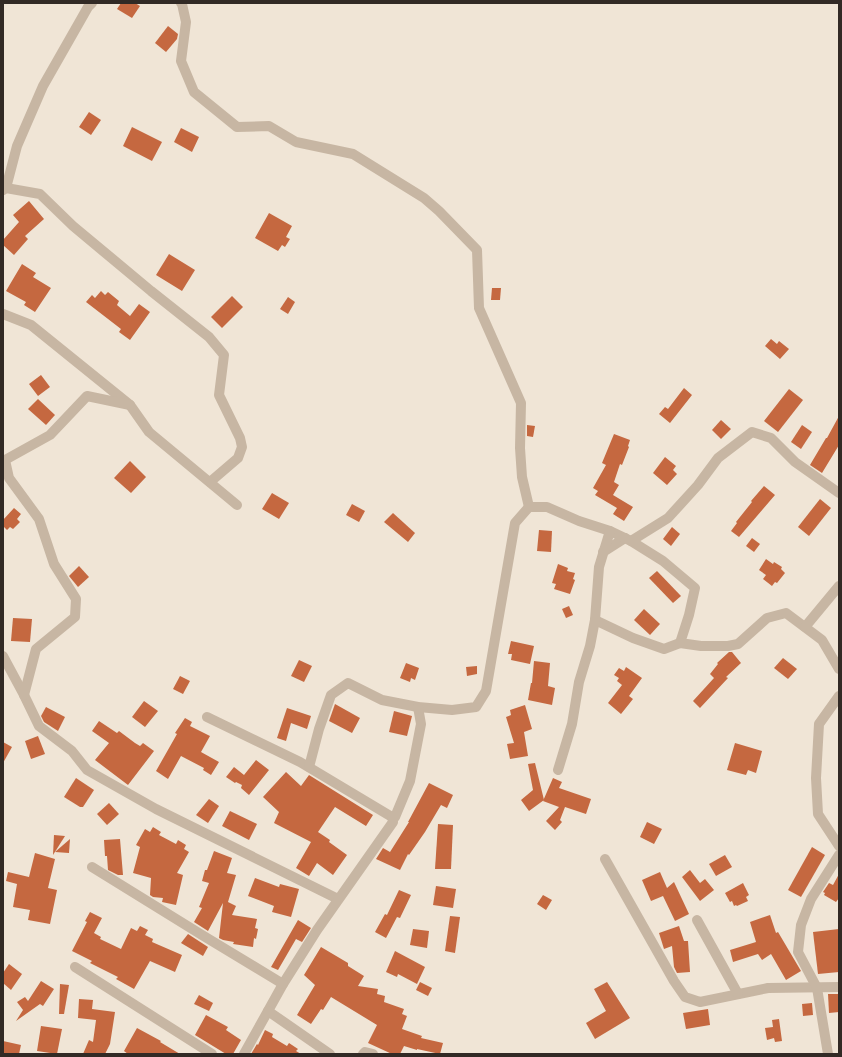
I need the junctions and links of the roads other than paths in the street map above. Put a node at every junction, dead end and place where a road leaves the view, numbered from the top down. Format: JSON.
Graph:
{"nodes":[{"id":1,"x":92,"y":3,"type":"edge"},
{"id":2,"x":181,"y":3,"type":"edge"},
{"id":3,"x":4,"y":189,"type":"edge"},
{"id":4,"x":3,"y":314,"type":"edge"},
{"id":5,"x":130,"y":405,"type":"junction"},
{"id":6,"x":210,"y":482,"type":"junction"},
{"id":7,"x":839,"y":493,"type":"edge"},
{"id":8,"x":237,"y":506,"type":"dead end"},
{"id":9,"x":529,"y":507,"type":"junction"},
{"id":10,"x":610,"y":531,"type":"junction"},
{"id":11,"x":628,"y":540,"type":"junction"},
{"id":12,"x":603,"y":552,"type":"junction"},
{"id":13,"x":839,"y":586,"type":"edge"},
{"id":14,"x":595,"y":620,"type":"junction"},
{"id":15,"x":805,"y":627,"type":"junction"},
{"id":16,"x":680,"y":643,"type":"junction"},
{"id":17,"x":3,"y":656,"type":"edge"},
{"id":18,"x":839,"y":669,"type":"edge"},
{"id":19,"x":24,"y":695,"type":"junction"},
{"id":20,"x":839,"y":696,"type":"edge"},
{"id":21,"x":418,"y":707,"type":"junction"},
{"id":22,"x":207,"y":717,"type":"dead end"},
{"id":23,"x":309,"y":768,"type":"junction"},
{"id":24,"x":558,"y":770,"type":"dead end"},
{"id":25,"x":392,"y":817,"type":"junction"},
{"id":26,"x":839,"y":846,"type":"edge"},
{"id":27,"x":839,"y":856,"type":"edge"},
{"id":28,"x":605,"y":859,"type":"dead end"},
{"id":29,"x":92,"y":867,"type":"dead end"},
{"id":30,"x":338,"y":899,"type":"junction"},
{"id":31,"x":697,"y":920,"type":"dead end"},
{"id":32,"x":75,"y":967,"type":"dead end"},
{"id":33,"x":283,"y":984,"type":"junction"},
{"id":34,"x":839,"y":987,"type":"edge"},
{"id":35,"x":817,"y":988,"type":"junction"},
{"id":36,"x":738,"y":994,"type":"junction"},
{"id":37,"x":268,"y":1011,"type":"junction"},
{"id":38,"x":212,"y":1054,"type":"edge"},
{"id":39,"x":244,"y":1054,"type":"edge"},
{"id":40,"x":330,"y":1054,"type":"edge"},
{"id":41,"x":363,"y":1054,"type":"edge"},
{"id":42,"x":373,"y":1054,"type":"edge"},
{"id":43,"x":828,"y":1054,"type":"edge"}],
"edges":[{"from":1,"to":3,"type":"street"},
{"from":2,"to":9,"type":"street"},
{"from":3,"to":6,"type":"street"},
{"from":4,"to":5,"type":"street"},
{"from":5,"to":6,"type":"street"},
{"from":5,"to":19,"type":"street"},
{"from":6,"to":8,"type":"street"},
{"from":7,"to":11,"type":"street"},
{"from":9,"to":10,"type":"street"},
{"from":9,"to":21,"type":"street"},
{"from":10,"to":11,"type":"street"},
{"from":10,"to":12,"type":"street"},
{"from":11,"to":12,"type":"street"},
{"from":11,"to":16,"type":"street"},
{"from":12,"to":14,"type":"street"},
{"from":13,"to":15,"type":"street"},
{"from":14,"to":16,"type":"street"},
{"from":14,"to":24,"type":"street"},
{"from":15,"to":16,"type":"street"},
{"from":15,"to":18,"type":"street"},
{"from":17,"to":19,"type":"street"},
{"from":19,"to":30,"type":"street"},
{"from":20,"to":26,"type":"street"},
{"from":21,"to":23,"type":"street"},
{"from":21,"to":25,"type":"street"},
{"from":22,"to":23,"type":"street"},
{"from":23,"to":25,"type":"street"},
{"from":25,"to":30,"type":"street"},
{"from":27,"to":35,"type":"street"},
{"from":28,"to":36,"type":"street"},
{"from":29,"to":33,"type":"street"},
{"from":30,"to":33,"type":"street"},
{"from":31,"to":36,"type":"street"},
{"from":32,"to":38,"type":"street"},
{"from":33,"to":37,"type":"street"},
{"from":34,"to":35,"type":"street"},
{"from":35,"to":36,"type":"street"},
{"from":35,"to":43,"type":"street"},
{"from":37,"to":39,"type":"street"},
{"from":37,"to":40,"type":"street"},
{"from":41,"to":42,"type":"street"}]}
